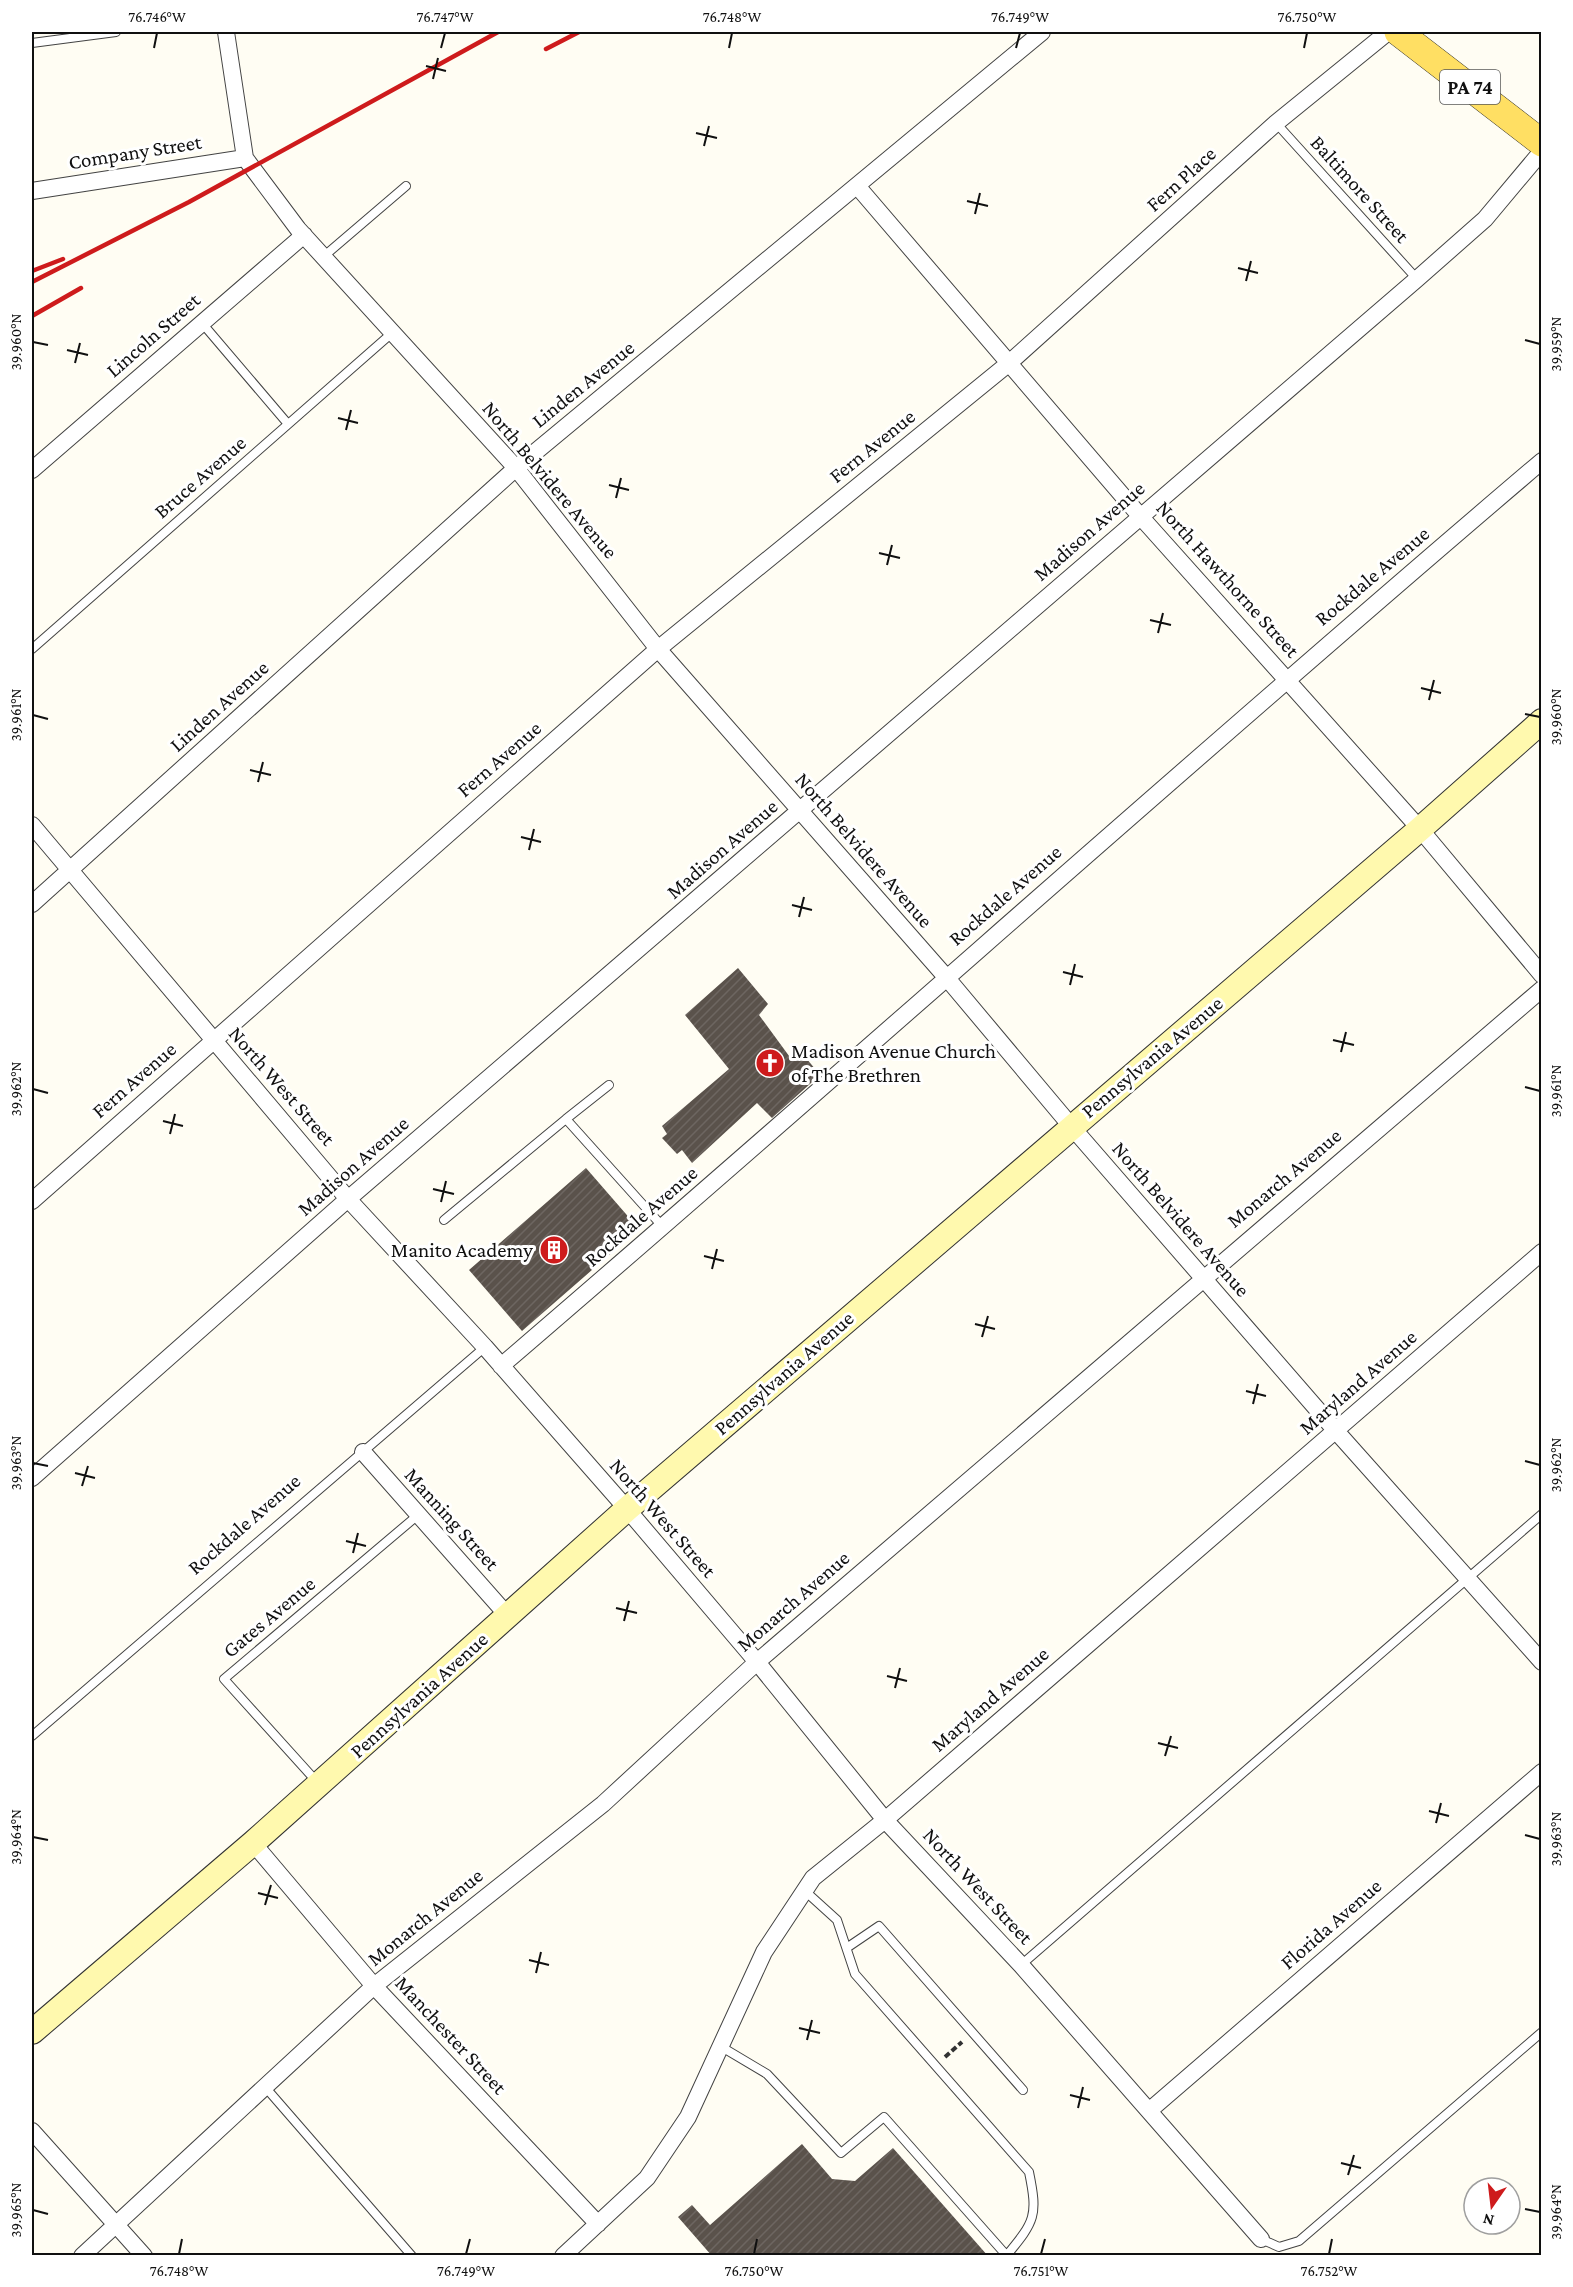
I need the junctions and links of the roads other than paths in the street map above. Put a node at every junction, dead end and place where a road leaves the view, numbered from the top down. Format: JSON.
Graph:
{"nodes":[{"id":1,"x":116,"y":32,"type":"edge"},
{"id":2,"x":226,"y":32,"type":"edge"},
{"id":3,"x":1042,"y":32,"type":"edge"},
{"id":4,"x":1388,"y":32,"type":"edge"},
{"id":5,"x":1398,"y":32,"type":"edge"},
{"id":6,"x":32,"y":43,"type":"edge"},
{"id":7,"x":1276,"y":123,"type":"junction"},
{"id":8,"x":1542,"y":142,"type":"edge"},
{"id":9,"x":1542,"y":151,"type":"edge"},
{"id":10,"x":245,"y":158,"type":"junction"},
{"id":11,"x":406,"y":186,"type":"dead end"},
{"id":12,"x":858,"y":187,"type":"junction"},
{"id":13,"x":32,"y":192,"type":"edge"},
{"id":14,"x":304,"y":235,"type":"junction"},
{"id":15,"x":323,"y":257,"type":"junction"},
{"id":16,"x":1418,"y":279,"type":"junction"},
{"id":17,"x":202,"y":323,"type":"junction"},
{"id":18,"x":392,"y":333,"type":"junction"},
{"id":19,"x":1008,"y":364,"type":"junction"},
{"id":20,"x":288,"y":424,"type":"junction"},
{"id":21,"x":1542,"y":461,"type":"edge"},
{"id":22,"x":516,"y":468,"type":"junction"},
{"id":23,"x":32,"y":470,"type":"edge"},
{"id":24,"x":1140,"y":516,"type":"junction"},
{"id":25,"x":32,"y":649,"type":"edge"},
{"id":26,"x":658,"y":649,"type":"junction"},
{"id":27,"x":1287,"y":678,"type":"junction"},
{"id":28,"x":1542,"y":721,"type":"edge"},
{"id":29,"x":800,"y":812,"type":"junction"},
{"id":30,"x":32,"y":825,"type":"edge"},
{"id":31,"x":1420,"y":829,"type":"junction"},
{"id":32,"x":70,"y":871,"type":"junction"},
{"id":33,"x":32,"y":904,"type":"edge"},
{"id":34,"x":1542,"y":975,"type":"edge"},
{"id":35,"x":946,"y":977,"type":"junction"},
{"id":36,"x":1542,"y":989,"type":"edge"},
{"id":37,"x":213,"y":1041,"type":"junction"},
{"id":38,"x":609,"y":1085,"type":"dead end"},
{"id":39,"x":566,"y":1119,"type":"junction"},
{"id":40,"x":1071,"y":1126,"type":"junction"},
{"id":41,"x":348,"y":1199,"type":"junction"},
{"id":42,"x":32,"y":1201,"type":"edge"},
{"id":43,"x":444,"y":1220,"type":"dead end"},
{"id":44,"x":663,"y":1227,"type":"junction"},
{"id":45,"x":1542,"y":1252,"type":"edge"},
{"id":46,"x":1203,"y":1277,"type":"junction"},
{"id":47,"x":485,"y":1347,"type":"junction"},
{"id":48,"x":501,"y":1366,"type":"junction"},
{"id":49,"x":1336,"y":1431,"type":"junction"},
{"id":50,"x":363,"y":1452,"type":"junction"},
{"id":51,"x":32,"y":1478,"type":"edge"},
{"id":52,"x":627,"y":1509,"type":"junction"},
{"id":53,"x":1542,"y":1514,"type":"edge"},
{"id":54,"x":418,"y":1515,"type":"junction"},
{"id":55,"x":1466,"y":1580,"type":"junction"},
{"id":56,"x":508,"y":1616,"type":"junction"},
{"id":57,"x":757,"y":1662,"type":"junction"},
{"id":58,"x":1542,"y":1662,"type":"edge"},
{"id":59,"x":32,"y":1736,"type":"edge"},
{"id":60,"x":1542,"y":1772,"type":"edge"},
{"id":61,"x":320,"y":1784,"type":"junction"},
{"id":62,"x":885,"y":1821,"type":"junction"},
{"id":63,"x":254,"y":1843,"type":"junction"},
{"id":64,"x":805,"y":1891,"type":"junction"},
{"id":65,"x":848,"y":1947,"type":"junction"},
{"id":66,"x":1021,"y":1965,"type":"junction"},
{"id":67,"x":375,"y":1986,"type":"junction"},
{"id":68,"x":32,"y":2032,"type":"edge"},
{"id":69,"x":1542,"y":2032,"type":"edge"},
{"id":70,"x":719,"y":2046,"type":"junction"},
{"id":71,"x":266,"y":2088,"type":"junction"},
{"id":72,"x":1023,"y":2090,"type":"dead end"},
{"id":73,"x":1150,"y":2110,"type":"junction"},
{"id":74,"x":32,"y":2131,"type":"edge"},
{"id":75,"x":116,"y":2223,"type":"junction"},
{"id":76,"x":598,"y":2224,"type":"junction"},
{"id":77,"x":1261,"y":2240,"type":"joint"},
{"id":78,"x":1007,"y":2255,"type":"edge"},
{"id":79,"x":81,"y":2256,"type":"edge"},
{"id":80,"x":144,"y":2256,"type":"edge"},
{"id":81,"x":412,"y":2256,"type":"edge"},
{"id":82,"x":563,"y":2256,"type":"edge"}],
"edges":[{"from":1,"to":6,"type":"lane"},
{"from":2,"to":10,"type":"street","name":"North Belvidere Avenue"},
{"from":3,"to":12,"type":"street","name":"Linden Avenue"},
{"from":4,"to":7,"type":"street","name":"Fern Place"},
{"from":5,"to":8,"type":"main road","number":"PA 74"},
{"from":7,"to":16,"type":"lane","name":"Baltimore Street"},
{"from":7,"to":19,"type":"street","name":"Fern Place"},
{"from":9,"to":16,"type":"street","name":"Madison Avenue"},
{"from":10,"to":13,"type":"street","name":"Company Street"},
{"from":10,"to":14,"type":"street","name":"North Belvidere Avenue"},
{"from":11,"to":15,"type":"lane"},
{"from":12,"to":19,"type":"street","name":"North Hawthorne Street"},
{"from":12,"to":22,"type":"street","name":"Linden Avenue"},
{"from":14,"to":15,"type":"street","name":"North Belvidere Avenue"},
{"from":14,"to":17,"type":"street","name":"Lincoln Street"},
{"from":15,"to":18,"type":"street","name":"North Belvidere Avenue"},
{"from":16,"to":24,"type":"street","name":"Madison Avenue"},
{"from":17,"to":20,"type":"lane"},
{"from":17,"to":23,"type":"street","name":"Lincoln Street"},
{"from":18,"to":20,"type":"lane","name":"Bruce Avenue"},
{"from":18,"to":22,"type":"street","name":"North Belvidere Avenue"},
{"from":19,"to":24,"type":"street","name":"North Hawthorne Street"},
{"from":19,"to":26,"type":"street","name":"Fern Avenue"},
{"from":20,"to":25,"type":"lane","name":"Bruce Avenue"},
{"from":21,"to":27,"type":"street","name":"Rockdale Avenue"},
{"from":22,"to":26,"type":"street","name":"North Belvidere Avenue"},
{"from":22,"to":32,"type":"street","name":"Linden Avenue"},
{"from":24,"to":27,"type":"street","name":"North Hawthorne Street"},
{"from":24,"to":29,"type":"street","name":"Madison Avenue"},
{"from":26,"to":29,"type":"street","name":"North Belvidere Avenue"},
{"from":26,"to":37,"type":"street","name":"Fern Avenue"},
{"from":27,"to":31,"type":"street","name":"North Hawthorne Street"},
{"from":27,"to":35,"type":"street","name":"Rockdale Avenue"},
{"from":28,"to":31,"type":"street","name":"Pennsylvania Avenue"},
{"from":29,"to":35,"type":"street","name":"North Belvidere Avenue"},
{"from":29,"to":41,"type":"street","name":"Madison Avenue"},
{"from":30,"to":32,"type":"street","name":"North West Street"},
{"from":31,"to":34,"type":"street","name":"North Hawthorne Street"},
{"from":31,"to":40,"type":"street","name":"Pennsylvania Avenue"},
{"from":32,"to":33,"type":"street","name":"Linden Avenue"},
{"from":32,"to":37,"type":"street","name":"North West Street"},
{"from":35,"to":40,"type":"street","name":"North Belvidere Avenue"},
{"from":35,"to":44,"type":"street","name":"Rockdale Avenue"},
{"from":36,"to":46,"type":"street","name":"Monarch Avenue"},
{"from":37,"to":41,"type":"street","name":"North West Street"},
{"from":37,"to":42,"type":"street","name":"Fern Avenue"},
{"from":38,"to":39,"type":"lane"},
{"from":39,"to":43,"type":"lane"},
{"from":39,"to":44,"type":"lane"},
{"from":40,"to":46,"type":"street","name":"North Belvidere Avenue"},
{"from":40,"to":52,"type":"street","name":"Pennsylvania Avenue"},
{"from":41,"to":47,"type":"street","name":"North West Street"},
{"from":41,"to":51,"type":"street","name":"Madison Avenue"},
{"from":44,"to":48,"type":"street","name":"Rockdale Avenue"},
{"from":45,"to":49,"type":"street","name":"Maryland Avenue"},
{"from":46,"to":49,"type":"street","name":"North Belvidere Avenue"},
{"from":46,"to":57,"type":"street","name":"Monarch Avenue"},
{"from":47,"to":48,"type":"street","name":"North West Street"},
{"from":47,"to":50,"type":"lane","name":"Rockdale Avenue"},
{"from":48,"to":52,"type":"street","name":"North West Street"},
{"from":49,"to":55,"type":"street","name":"North Belvidere Avenue"},
{"from":49,"to":62,"type":"street","name":"Maryland Avenue"},
{"from":50,"to":54,"type":"street","name":"Manning Street"},
{"from":50,"to":59,"type":"lane","name":"Rockdale Avenue"},
{"from":52,"to":56,"type":"street","name":"Pennsylvania Avenue"},
{"from":52,"to":57,"type":"street","name":"North West Street"},
{"from":53,"to":55,"type":"lane"},
{"from":54,"to":56,"type":"street","name":"Manning Street"},
{"from":54,"to":61,"type":"lane","name":"Gates Avenue"},
{"from":55,"to":58,"type":"street","name":"North Belvidere Avenue"},
{"from":55,"to":66,"type":"lane"},
{"from":56,"to":61,"type":"street","name":"Pennsylvania Avenue"},
{"from":57,"to":62,"type":"street","name":"North West Street"},
{"from":57,"to":67,"type":"street","name":"Monarch Avenue"},
{"from":60,"to":73,"type":"street","name":"Florida Avenue"},
{"from":61,"to":63,"type":"street","name":"Pennsylvania Avenue"},
{"from":62,"to":64,"type":"street","name":"Maryland Avenue"},
{"from":62,"to":66,"type":"street","name":"North West Street"},
{"from":63,"to":67,"type":"street","name":"Manchester Street"},
{"from":63,"to":68,"type":"street","name":"Pennsylvania Avenue"},
{"from":64,"to":65,"type":"lane"},
{"from":64,"to":70,"type":"street","name":"Maryland Avenue"},
{"from":65,"to":72,"type":"lane"},
{"from":65,"to":78,"type":"lane"},
{"from":66,"to":73,"type":"street","name":"North West Street"},
{"from":67,"to":71,"type":"street","name":"Monarch Avenue"},
{"from":67,"to":76,"type":"street","name":"Manchester Street"},
{"from":69,"to":77,"type":"lane"},
{"from":70,"to":76,"type":"street","name":"Maryland Avenue"},
{"from":70,"to":78,"type":"lane"},
{"from":71,"to":75,"type":"street","name":"Monarch Avenue"},
{"from":71,"to":81,"type":"lane"},
{"from":73,"to":77,"type":"street","name":"North West Street"},
{"from":74,"to":75,"type":"street"},
{"from":75,"to":79,"type":"street","name":"Monarch Avenue"},
{"from":75,"to":80,"type":"street"},
{"from":76,"to":82,"type":"street","name":"Maryland Avenue"}]}
